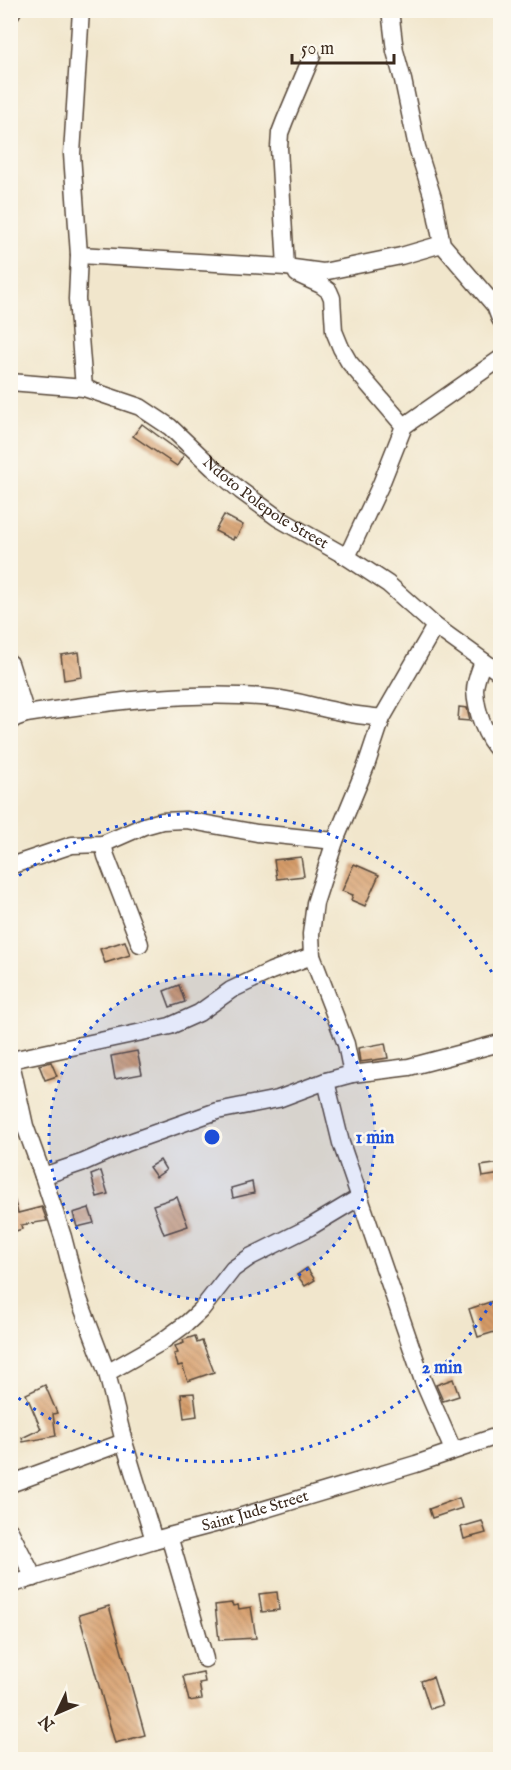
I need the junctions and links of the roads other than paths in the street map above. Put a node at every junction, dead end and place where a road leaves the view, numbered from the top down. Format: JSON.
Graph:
{"nodes":[{"id":1,"x":13,"y":10,"type":"edge"},
{"id":2,"x":81,"y":10,"type":"edge"},
{"id":3,"x":390,"y":10,"type":"edge"},
{"id":4,"x":10,"y":15,"type":"edge"},
{"id":5,"x":312,"y":56,"type":"dead end"},
{"id":6,"x":442,"y":244,"type":"junction"},
{"id":7,"x":79,"y":255,"type":"junction"},
{"id":8,"x":280,"y":267,"type":"junction"},
{"id":9,"x":499,"y":309,"type":"edge"},
{"id":10,"x":501,"y":359,"type":"edge"},
{"id":11,"x":10,"y":382,"type":"edge"},
{"id":12,"x":84,"y":388,"type":"junction"},
{"id":13,"x":404,"y":426,"type":"junction"},
{"id":14,"x":347,"y":557,"type":"junction"},
{"id":15,"x":435,"y":626,"type":"junction"},
{"id":16,"x":483,"y":661,"type":"junction"},
{"id":17,"x":10,"y":663,"type":"edge"},
{"id":18,"x":501,"y":673,"type":"edge"},
{"id":19,"x":26,"y":714,"type":"junction"},
{"id":20,"x":382,"y":718,"type":"junction"},
{"id":21,"x":10,"y":722,"type":"edge"},
{"id":22,"x":501,"y":752,"type":"edge"},
{"id":23,"x":335,"y":841,"type":"junction"},
{"id":24,"x":103,"y":844,"type":"junction"},
{"id":25,"x":10,"y":866,"type":"edge"},
{"id":26,"x":140,"y":944,"type":"dead end"},
{"id":27,"x":312,"y":956,"type":"junction"},
{"id":28,"x":500,"y":1044,"type":"edge"},
{"id":29,"x":11,"y":1059,"type":"edge"},
{"id":30,"x":352,"y":1074,"type":"junction"},
{"id":31,"x":326,"y":1081,"type":"junction"},
{"id":32,"x":18,"y":1128,"type":"edge"},
{"id":33,"x":43,"y":1176,"type":"junction"},
{"id":34,"x":360,"y":1197,"type":"junction"},
{"id":35,"x":107,"y":1373,"type":"junction"},
{"id":36,"x":501,"y":1435,"type":"edge"},
{"id":37,"x":124,"y":1442,"type":"junction"},
{"id":38,"x":453,"y":1450,"type":"junction"},
{"id":39,"x":10,"y":1484,"type":"edge"},
{"id":40,"x":10,"y":1531,"type":"edge"},
{"id":41,"x":162,"y":1538,"type":"junction"},
{"id":42,"x":34,"y":1578,"type":"junction"},
{"id":43,"x":10,"y":1585,"type":"edge"},
{"id":44,"x":205,"y":1659,"type":"dead end"}],
"edges":[{"from":1,"to":4,"type":"street"},
{"from":2,"to":7,"type":"street"},
{"from":3,"to":6,"type":"street"},
{"from":5,"to":8,"type":"street"},
{"from":6,"to":8,"type":"street"},
{"from":6,"to":9,"type":"street"},
{"from":7,"to":8,"type":"street"},
{"from":7,"to":12,"type":"street"},
{"from":8,"to":13,"type":"street"},
{"from":10,"to":13,"type":"street"},
{"from":11,"to":12,"type":"street","name":"Ndoto Polepole Street"},
{"from":12,"to":14,"type":"street","name":"Ndoto Polepole Street"},
{"from":13,"to":14,"type":"street"},
{"from":14,"to":15,"type":"street","name":"Ndoto Polepole Street"},
{"from":15,"to":16,"type":"street","name":"Ndoto Polepole Street"},
{"from":15,"to":20,"type":"street"},
{"from":16,"to":18,"type":"street","name":"Ndoto Polepole Street"},
{"from":16,"to":22,"type":"street"},
{"from":17,"to":19,"type":"street"},
{"from":19,"to":20,"type":"street"},
{"from":19,"to":21,"type":"street"},
{"from":20,"to":23,"type":"street"},
{"from":23,"to":24,"type":"street"},
{"from":23,"to":27,"type":"street"},
{"from":24,"to":25,"type":"street"},
{"from":24,"to":26,"type":"street"},
{"from":27,"to":29,"type":"street"},
{"from":27,"to":30,"type":"street"},
{"from":28,"to":30,"type":"street"},
{"from":29,"to":32,"type":"street"},
{"from":30,"to":31,"type":"street"},
{"from":31,"to":33,"type":"street"},
{"from":31,"to":34,"type":"street"},
{"from":32,"to":33,"type":"street"},
{"from":33,"to":35,"type":"street"},
{"from":34,"to":35,"type":"street"},
{"from":34,"to":38,"type":"street"},
{"from":35,"to":37,"type":"street"},
{"from":36,"to":38,"type":"street","name":"Saint Jude Street"},
{"from":37,"to":39,"type":"street"},
{"from":37,"to":41,"type":"street"},
{"from":38,"to":41,"type":"street","name":"Saint Jude Street"},
{"from":40,"to":42,"type":"street"},
{"from":41,"to":42,"type":"street","name":"Saint Jude Street"},
{"from":41,"to":44,"type":"street"},
{"from":42,"to":43,"type":"street","name":"Saint Jude Street"}]}
